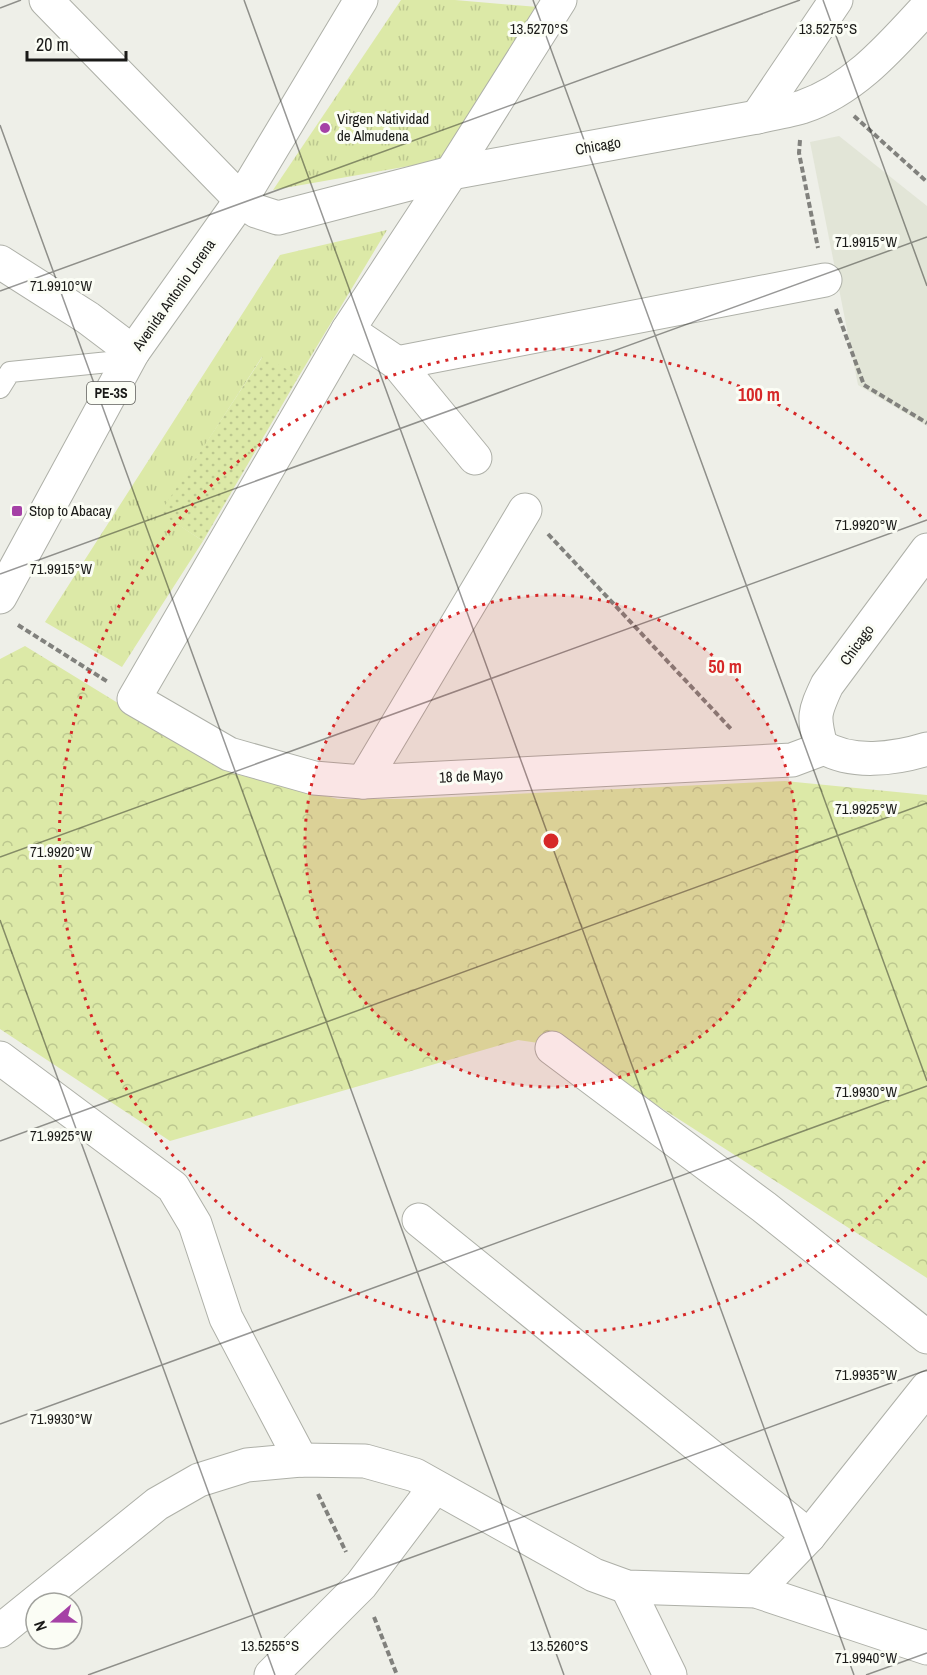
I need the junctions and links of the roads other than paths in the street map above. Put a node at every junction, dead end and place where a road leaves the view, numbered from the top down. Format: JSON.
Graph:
{"nodes":[{"id":1,"x":46,"y":0,"type":"edge"},
{"id":2,"x":361,"y":0,"type":"edge"},
{"id":3,"x":560,"y":0,"type":"edge"},
{"id":4,"x":836,"y":0,"type":"edge"},
{"id":5,"x":927,"y":7,"type":"edge"},
{"id":6,"x":757,"y":117,"type":"junction"},
{"id":7,"x":450,"y":173,"type":"junction"},
{"id":8,"x":241,"y":200,"type":"junction"},
{"id":9,"x":0,"y":262,"type":"edge"},
{"id":10,"x":825,"y":280,"type":"dead end"},
{"id":11,"x":348,"y":330,"type":"junction"},
{"id":12,"x":131,"y":356,"type":"junction"},
{"id":13,"x":397,"y":363,"type":"junction"},
{"id":14,"x":0,"y":388,"type":"edge"},
{"id":15,"x":476,"y":458,"type":"dead end"},
{"id":16,"x":525,"y":510,"type":"road end"},
{"id":17,"x":927,"y":550,"type":"edge"},
{"id":18,"x":4,"y":593,"type":"edge"},
{"id":19,"x":824,"y":748,"type":"junction"},
{"id":20,"x":926,"y":753,"type":"edge"},
{"id":21,"x":363,"y":782,"type":"junction"},
{"id":22,"x":552,"y":1048,"type":"dead end"},
{"id":23,"x":0,"y":1058,"type":"edge"},
{"id":24,"x":419,"y":1220,"type":"dead end"},
{"id":25,"x":927,"y":1337,"type":"edge"},
{"id":26,"x":927,"y":1388,"type":"edge"},
{"id":27,"x":301,"y":1460,"type":"junction"},
{"id":28,"x":435,"y":1487,"type":"junction"},
{"id":29,"x":809,"y":1536,"type":"junction"},
{"id":30,"x":627,"y":1587,"type":"junction"},
{"id":31,"x":756,"y":1591,"type":"junction"},
{"id":32,"x":0,"y":1631,"type":"edge"},
{"id":33,"x":927,"y":1648,"type":"edge"},
{"id":34,"x":271,"y":1675,"type":"edge"},
{"id":35,"x":670,"y":1675,"type":"edge"}],
"edges":[{"from":1,"to":8,"type":"main road","name":"Chicago"},
{"from":2,"to":8,"type":"main road","name":"Avenida Antonio Lorena","number":"PE-3S"},
{"from":3,"to":7,"type":"main road"},
{"from":4,"to":6,"type":"main road"},
{"from":5,"to":6,"type":"main road","name":"Chicago"},
{"from":6,"to":7,"type":"main road","name":"Chicago"},
{"from":7,"to":8,"type":"main road","name":"Chicago"},
{"from":7,"to":11,"type":"main road"},
{"from":8,"to":12,"type":"main road","name":"Avenida Antonio Lorena","number":"PE-3S"},
{"from":9,"to":12,"type":"main road"},
{"from":10,"to":13,"type":"main road"},
{"from":11,"to":13,"type":"main road"},
{"from":11,"to":21,"type":"main road","name":"18 de Mayo"},
{"from":12,"to":14,"type":"lane"},
{"from":12,"to":18,"type":"main road","name":"Avenida Antonio Lorena","number":"PE-3S"},
{"from":13,"to":15,"type":"main road"},
{"from":16,"to":21,"type":"main road"},
{"from":17,"to":19,"type":"main road","name":"Chicago"},
{"from":19,"to":20,"type":"main road"},
{"from":19,"to":21,"type":"main road","name":"18 de Mayo"},
{"from":22,"to":25,"type":"main road"},
{"from":23,"to":27,"type":"main road"},
{"from":24,"to":29,"type":"main road"},
{"from":26,"to":29,"type":"main road"},
{"from":27,"to":28,"type":"main road"},
{"from":27,"to":32,"type":"main road"},
{"from":28,"to":30,"type":"main road"},
{"from":28,"to":34,"type":"main road"},
{"from":29,"to":31,"type":"main road"},
{"from":30,"to":31,"type":"main road"},
{"from":30,"to":35,"type":"main road"},
{"from":31,"to":33,"type":"main road"}]}
